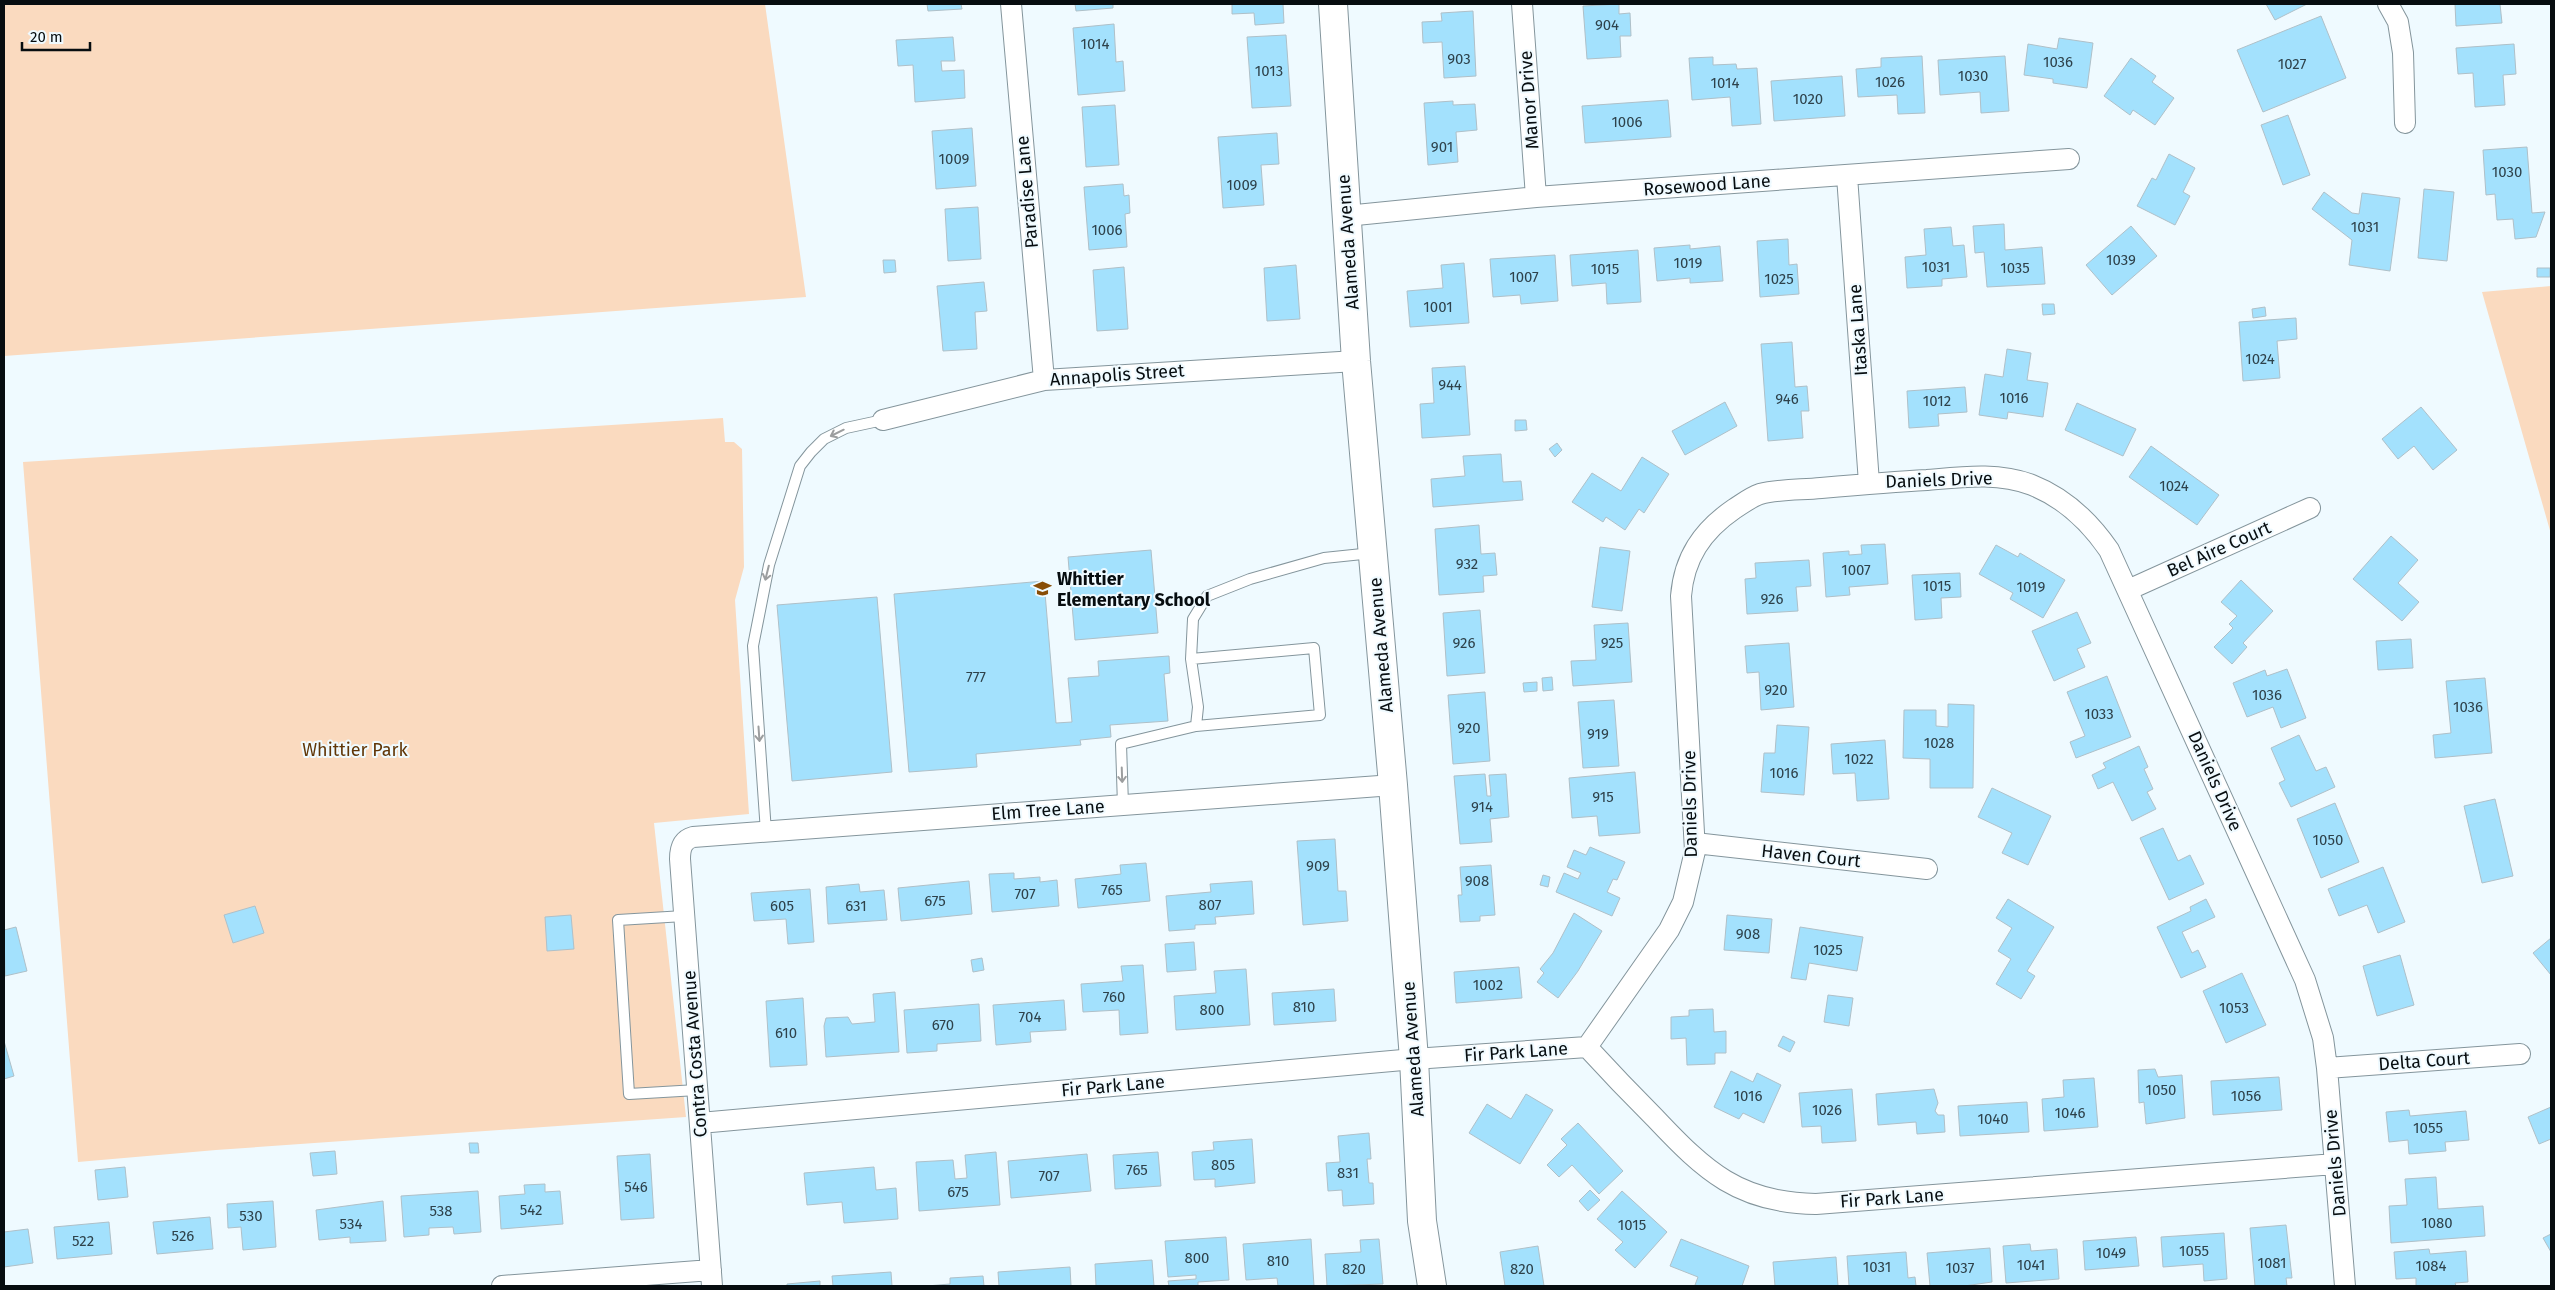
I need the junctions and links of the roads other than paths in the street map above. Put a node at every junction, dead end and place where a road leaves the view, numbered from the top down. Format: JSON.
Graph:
{"nodes":[{"id":1,"x":1011,"y":4,"type":"edge"},
{"id":2,"x":1333,"y":4,"type":"edge"},
{"id":3,"x":1522,"y":4,"type":"edge"},
{"id":4,"x":2388,"y":4,"type":"edge"},
{"id":5,"x":2405,"y":123,"type":"dead end"},
{"id":6,"x":2069,"y":159,"type":"dead end"},
{"id":7,"x":1847,"y":176,"type":"junction"},
{"id":8,"x":1536,"y":197,"type":"junction"},
{"id":9,"x":1346,"y":216,"type":"junction"},
{"id":10,"x":1356,"y":361,"type":"junction"},
{"id":11,"x":1044,"y":380,"type":"junction"},
{"id":12,"x":883,"y":420,"type":"joint"},
{"id":13,"x":1869,"y":483,"type":"junction"},
{"id":14,"x":2310,"y":508,"type":"dead end"},
{"id":15,"x":1373,"y":552,"type":"junction"},
{"id":16,"x":2128,"y":590,"type":"junction"},
{"id":17,"x":1192,"y":659,"type":"junction"},
{"id":18,"x":1196,"y":726,"type":"junction"},
{"id":19,"x":1393,"y":785,"type":"junction"},
{"id":20,"x":1122,"y":805,"type":"junction"},
{"id":21,"x":766,"y":832,"type":"junction"},
{"id":22,"x":702,"y":836,"type":"joint"},
{"id":23,"x":1695,"y":844,"type":"junction"},
{"id":24,"x":1927,"y":868,"type":"dead end"},
{"id":25,"x":684,"y":916,"type":"junction"},
{"id":26,"x":1587,"y":1047,"type":"junction"},
{"id":27,"x":2520,"y":1054,"type":"dead end"},
{"id":28,"x":1414,"y":1059,"type":"junction"},
{"id":29,"x":2327,"y":1068,"type":"junction"},
{"id":30,"x":697,"y":1090,"type":"junction"},
{"id":31,"x":700,"y":1123,"type":"junction"},
{"id":32,"x":2335,"y":1164,"type":"junction"},
{"id":33,"x":711,"y":1278,"type":"edge"},
{"id":34,"x":502,"y":1286,"type":"edge"},
{"id":35,"x":1432,"y":1286,"type":"edge"},
{"id":36,"x":2345,"y":1286,"type":"edge"}],
"edges":[{"from":1,"to":11,"type":"street","name":"Paradise Lane"},
{"from":2,"to":9,"type":"street","name":"Alameda Avenue"},
{"from":3,"to":8,"type":"street","name":"Manor Drive"},
{"from":4,"to":5,"type":"street"},
{"from":6,"to":7,"type":"street","name":"Rosewood Lane"},
{"from":7,"to":8,"type":"street","name":"Rosewood Lane"},
{"from":7,"to":13,"type":"street","name":"Itaska Lane"},
{"from":8,"to":9,"type":"street","name":"Rosewood Lane"},
{"from":9,"to":10,"type":"street","name":"Alameda Avenue"},
{"from":10,"to":11,"type":"street","name":"Annapolis Street"},
{"from":10,"to":15,"type":"street","name":"Alameda Avenue"},
{"from":11,"to":12,"type":"street","name":"Annapolis Street"},
{"from":12,"to":21,"type":"lane","one_way":true},
{"from":13,"to":16,"type":"street","name":"Daniels Drive"},
{"from":13,"to":23,"type":"street","name":"Daniels Drive"},
{"from":14,"to":16,"type":"street","name":"Bel Aire Court"},
{"from":15,"to":17,"type":"lane"},
{"from":15,"to":19,"type":"street","name":"Alameda Avenue"},
{"from":16,"to":29,"type":"street","name":"Daniels Drive"},
{"from":17,"to":18,"type":"lane"},
{"from":17,"to":18,"type":"lane"},
{"from":18,"to":20,"type":"lane","one_way":true},
{"from":19,"to":20,"type":"street","name":"Elm Tree Lane"},
{"from":19,"to":28,"type":"street","name":"Alameda Avenue"},
{"from":20,"to":21,"type":"street","name":"Elm Tree Lane"},
{"from":21,"to":22,"type":"street","name":"Elm Tree Lane"},
{"from":22,"to":25,"type":"street","name":"Contra Costa Avenue"},
{"from":23,"to":24,"type":"street","name":"Haven Court"},
{"from":23,"to":26,"type":"street","name":"Daniels Drive"},
{"from":25,"to":30,"type":"street","name":"Contra Costa Avenue"},
{"from":25,"to":30,"type":"lane"},
{"from":26,"to":28,"type":"street","name":"Fir Park Lane"},
{"from":26,"to":32,"type":"street","name":"Fir Park Lane"},
{"from":27,"to":29,"type":"street","name":"Delta Court"},
{"from":28,"to":31,"type":"street","name":"Fir Park Lane"},
{"from":28,"to":35,"type":"street","name":"Alameda Avenue"},
{"from":29,"to":32,"type":"street","name":"Daniels Drive"},
{"from":30,"to":31,"type":"street","name":"Contra Costa Avenue"},
{"from":31,"to":33,"type":"street","name":"Contra Costa Avenue"},
{"from":32,"to":36,"type":"street","name":"Daniels Drive"},
{"from":33,"to":34,"type":"street"}]}
